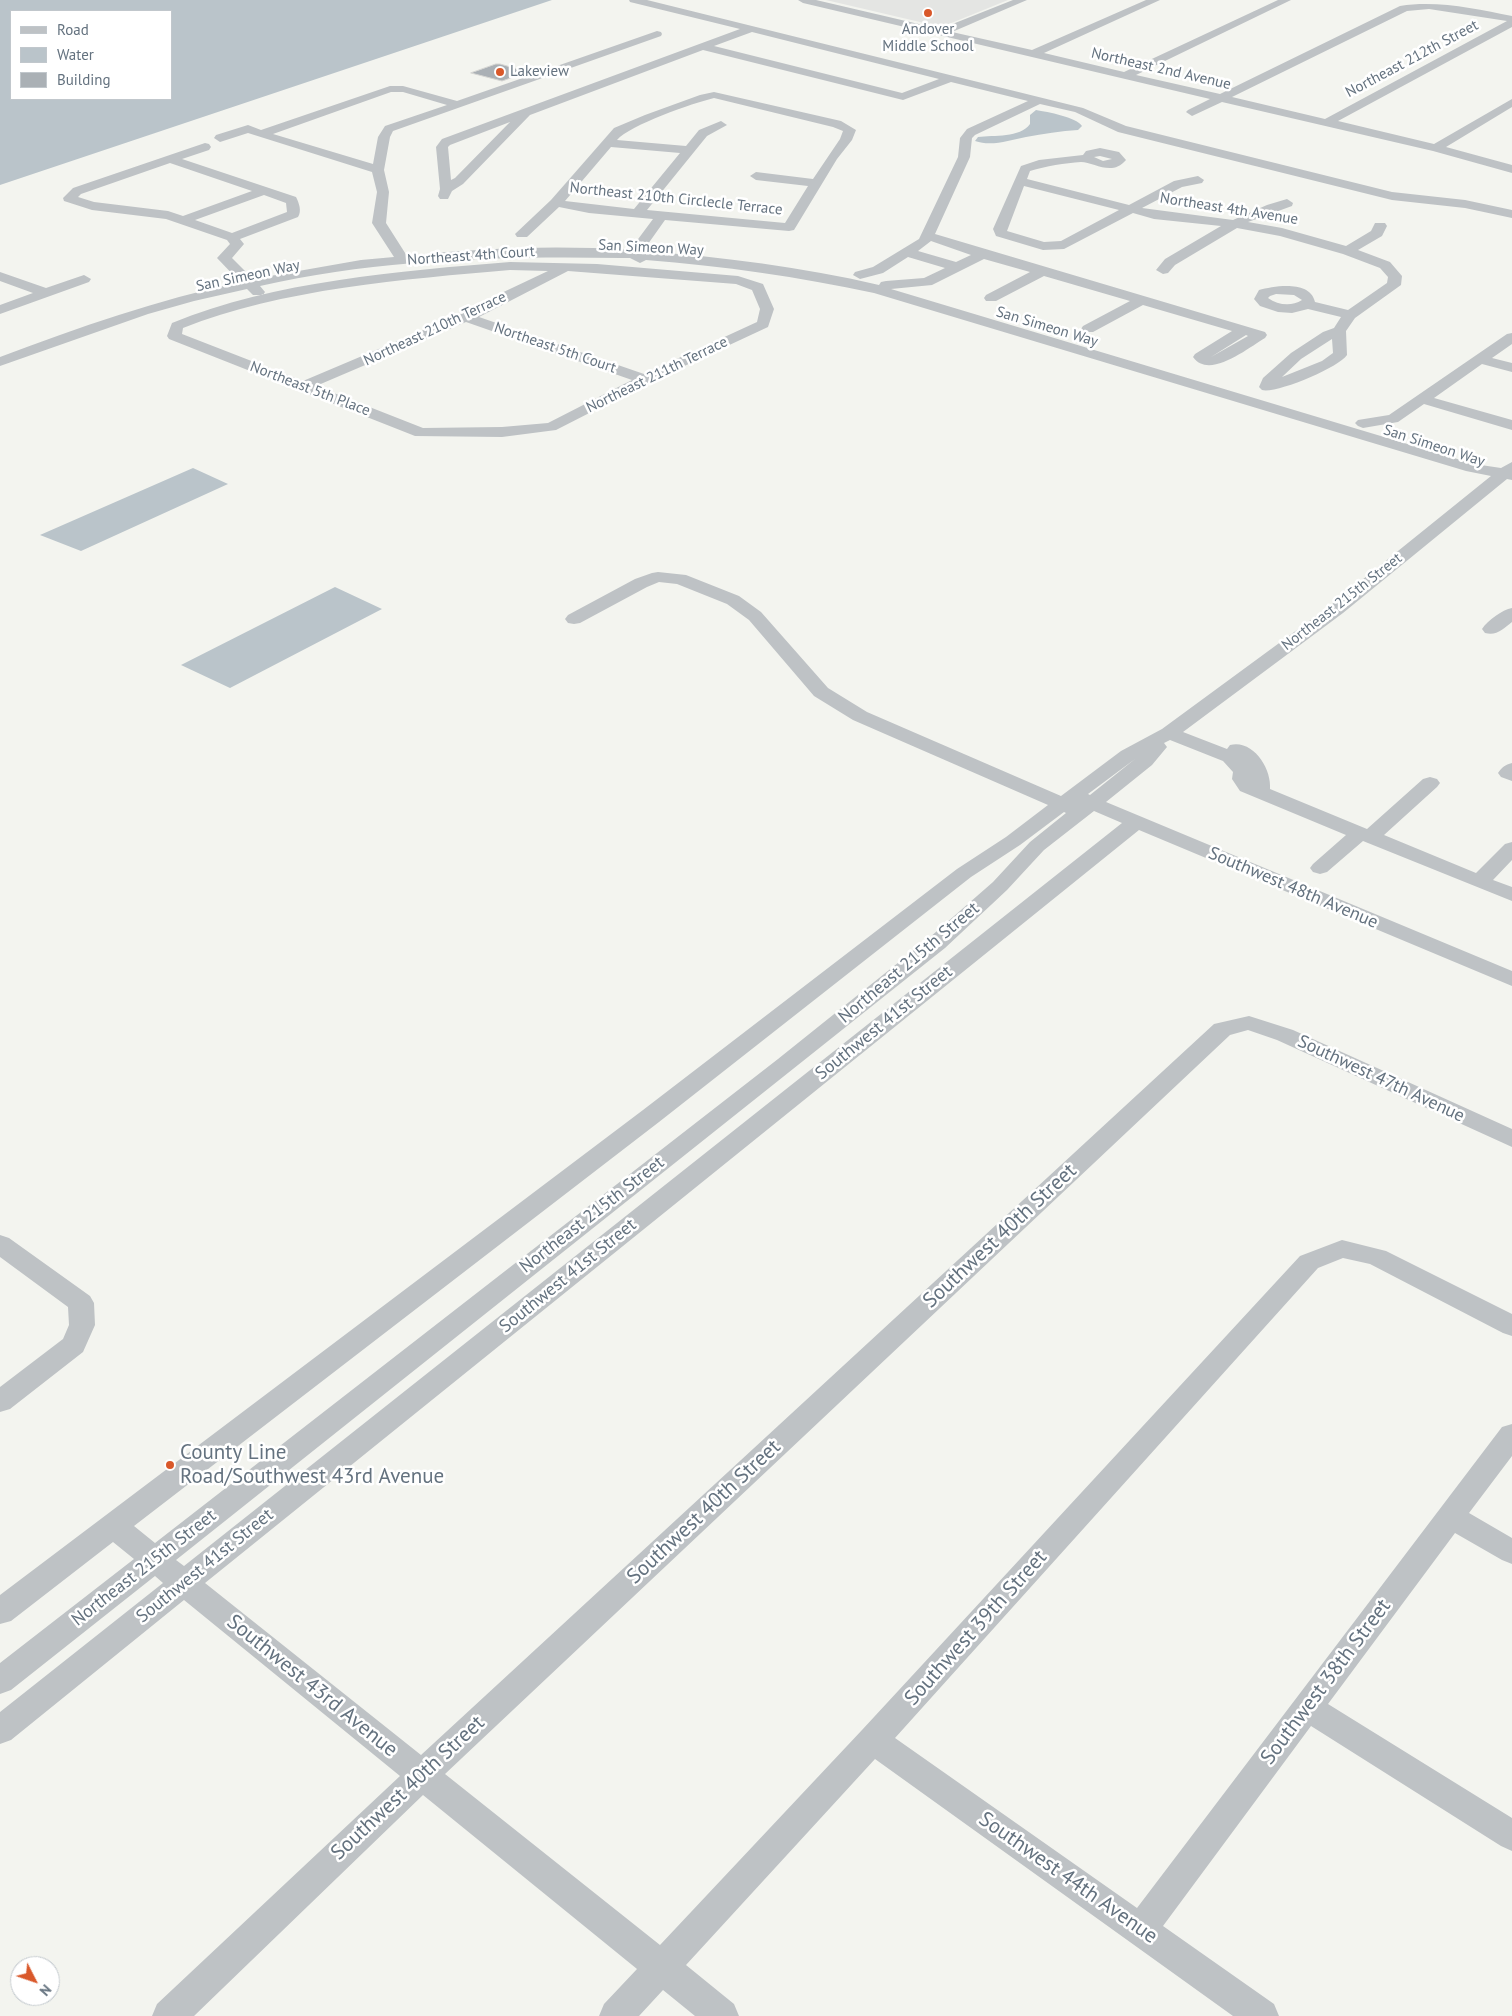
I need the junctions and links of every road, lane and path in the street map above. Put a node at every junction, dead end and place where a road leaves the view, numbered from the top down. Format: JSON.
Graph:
{"nodes":[{"id":1,"x":634,"y":0,"type":"edge"},
{"id":2,"x":803,"y":0,"type":"edge"},
{"id":3,"x":1022,"y":0,"type":"edge"},
{"id":4,"x":1156,"y":0,"type":"edge"},
{"id":5,"x":1286,"y":0,"type":"edge"},
{"id":6,"x":1512,"y":19,"type":"edge"},
{"id":7,"x":1512,"y":23,"type":"edge"},
{"id":8,"x":751,"y":29,"type":"junction"},
{"id":9,"x":942,"y":32,"type":"junction"},
{"id":10,"x":657,"y":34,"type":"dead end"},
{"id":11,"x":703,"y":47,"type":"junction"},
{"id":12,"x":1032,"y":54,"type":"junction"},
{"id":13,"x":1124,"y":76,"type":"junction"},
{"id":14,"x":951,"y":78,"type":"junction"},
{"id":15,"x":903,"y":98,"type":"junction"},
{"id":16,"x":1220,"y":98,"type":"junction"},
{"id":17,"x":1039,"y":100,"type":"junction"},
{"id":18,"x":1512,"y":102,"type":"edge"},
{"id":19,"x":885,"y":105,"type":"dead end"},
{"id":20,"x":454,"y":106,"type":"junction"},
{"id":21,"x":1192,"y":112,"type":"dead end"},
{"id":22,"x":525,"y":113,"type":"junction"},
{"id":23,"x":1326,"y":123,"type":"junction"},
{"id":24,"x":721,"y":125,"type":"dead end"},
{"id":25,"x":261,"y":134,"type":"junction"},
{"id":26,"x":220,"y":138,"type":"dead end"},
{"id":27,"x":608,"y":143,"type":"junction"},
{"id":28,"x":205,"y":147,"type":"dead end"},
{"id":29,"x":1436,"y":148,"type":"junction"},
{"id":30,"x":688,"y":150,"type":"junction"},
{"id":31,"x":1087,"y":158,"type":"dead end"},
{"id":32,"x":169,"y":159,"type":"junction"},
{"id":33,"x":1512,"y":168,"type":"edge"},
{"id":34,"x":378,"y":170,"type":"junction"},
{"id":35,"x":756,"y":176,"type":"dead end"},
{"id":36,"x":1198,"y":180,"type":"dead end"},
{"id":37,"x":1020,"y":181,"type":"junction"},
{"id":38,"x":818,"y":183,"type":"junction"},
{"id":39,"x":264,"y":191,"type":"junction"},
{"id":40,"x":556,"y":203,"type":"junction"},
{"id":41,"x":1287,"y":203,"type":"dead end"},
{"id":42,"x":1132,"y":209,"type":"junction"},
{"id":43,"x":638,"y":213,"type":"junction"},
{"id":44,"x":1512,"y":214,"type":"edge"},
{"id":45,"x":661,"y":216,"type":"junction"},
{"id":46,"x":676,"y":218,"type":"junction"},
{"id":47,"x":183,"y":220,"type":"junction"},
{"id":48,"x":1237,"y":224,"type":"junction"},
{"id":49,"x":1380,"y":226,"type":"dead end"},
{"id":50,"x":522,"y":234,"type":"dead end"},
{"id":51,"x":232,"y":237,"type":"junction"},
{"id":52,"x":933,"y":238,"type":"junction"},
{"id":53,"x":1348,"y":251,"type":"junction"},
{"id":54,"x":909,"y":253,"type":"junction"},
{"id":55,"x":983,"y":254,"type":"junction"},
{"id":56,"x":642,"y":255,"type":"junction"},
{"id":57,"x":400,"y":256,"type":"junction"},
{"id":58,"x":957,"y":266,"type":"junction"},
{"id":59,"x":566,"y":268,"type":"junction"},
{"id":60,"x":474,"y":269,"type":"junction"},
{"id":61,"x":1163,"y":270,"type":"dead end"},
{"id":62,"x":1042,"y":271,"type":"junction"},
{"id":63,"x":0,"y":276,"type":"edge"},
{"id":64,"x":84,"y":279,"type":"dead end"},
{"id":65,"x":245,"y":280,"type":"junction"},
{"id":66,"x":879,"y":282,"type":"junction"},
{"id":67,"x":927,"y":286,"type":"junction"},
{"id":68,"x":492,"y":292,"type":"junction"},
{"id":69,"x":45,"y":293,"type":"junction"},
{"id":70,"x":991,"y":298,"type":"dead end"},
{"id":71,"x":266,"y":299,"type":"junction"},
{"id":72,"x":1142,"y":300,"type":"junction"},
{"id":73,"x":1308,"y":304,"type":"dead end"},
{"id":74,"x":3,"y":307,"type":"edge"},
{"id":75,"x":1350,"y":315,"type":"junction"},
{"id":76,"x":465,"y":317,"type":"junction"},
{"id":77,"x":763,"y":324,"type":"joint"},
{"id":78,"x":1088,"y":329,"type":"dead end"},
{"id":79,"x":1244,"y":330,"type":"dead end"},
{"id":80,"x":1338,"y":332,"type":"junction"},
{"id":81,"x":1512,"y":337,"type":"edge"},
{"id":82,"x":2,"y":357,"type":"edge"},
{"id":83,"x":1481,"y":359,"type":"junction"},
{"id":84,"x":1512,"y":368,"type":"edge"},
{"id":85,"x":645,"y":380,"type":"junction"},
{"id":86,"x":302,"y":387,"type":"junction"},
{"id":87,"x":1258,"y":393,"type":"junction"},
{"id":88,"x":1422,"y":399,"type":"junction"},
{"id":89,"x":1363,"y":423,"type":"junction"},
{"id":90,"x":1512,"y":425,"type":"edge"},
{"id":91,"x":551,"y":427,"type":"joint"},
{"id":92,"x":1509,"y":472,"type":"edge"},
{"id":93,"x":1512,"y":612,"type":"edge"},
{"id":94,"x":574,"y":619,"type":"dead end"},
{"id":95,"x":1512,"y":636,"type":"edge"},
{"id":96,"x":1175,"y":729,"type":"junction"},
{"id":97,"x":1512,"y":769,"type":"edge"},
{"id":98,"x":1512,"y":774,"type":"edge"},
{"id":99,"x":1430,"y":783,"type":"dead end"},
{"id":100,"x":1077,"y":803,"type":"junction"},
{"id":101,"x":1136,"y":822,"type":"junction"},
{"id":102,"x":1365,"y":835,"type":"junction"},
{"id":103,"x":1512,"y":849,"type":"edge"},
{"id":104,"x":1320,"y":868,"type":"dead end"},
{"id":105,"x":1479,"y":882,"type":"junction"},
{"id":106,"x":1512,"y":895,"type":"edge"},
{"id":107,"x":1512,"y":979,"type":"edge"},
{"id":108,"x":1249,"y":1023,"type":"joint"},
{"id":109,"x":786,"y":1064,"type":"junction"},
{"id":110,"x":814,"y":1080,"type":"junction"},
{"id":111,"x":1512,"y":1139,"type":"edge"},
{"id":112,"x":0,"y":1244,"type":"edge"},
{"id":113,"x":1512,"y":1326,"type":"edge"},
{"id":114,"x":0,"y":1402,"type":"edge"},
{"id":115,"x":1512,"y":1435,"type":"edge"},
{"id":116,"x":1451,"y":1518,"type":"junction"},
{"id":117,"x":113,"y":1526,"type":"junction"},
{"id":118,"x":1512,"y":1552,"type":"edge"},
{"id":119,"x":155,"y":1559,"type":"junction"},
{"id":120,"x":184,"y":1583,"type":"junction"},
{"id":121,"x":0,"y":1612,"type":"edge"},
{"id":122,"x":0,"y":1681,"type":"edge"},
{"id":123,"x":1306,"y":1707,"type":"junction"},
{"id":124,"x":0,"y":1730,"type":"edge"},
{"id":125,"x":873,"y":1740,"type":"junction"},
{"id":126,"x":422,"y":1775,"type":"junction"},
{"id":127,"x":1512,"y":1836,"type":"edge"},
{"id":128,"x":1140,"y":1930,"type":"junction"},
{"id":129,"x":660,"y":1966,"type":"junction"},
{"id":130,"x":169,"y":2016,"type":"edge"},
{"id":131,"x":616,"y":2016,"type":"edge"},
{"id":132,"x":722,"y":2016,"type":"edge"},
{"id":133,"x":1262,"y":2016,"type":"edge"}],
"edges":[{"from":1,"to":8,"type":"street"},
{"from":2,"to":9,"type":"street","name":"Northeast 2nd Avenue"},
{"from":3,"to":9,"type":"street"},
{"from":4,"to":12,"type":"street"},
{"from":5,"to":13,"type":"street"},
{"from":6,"to":16,"type":"street"},
{"from":7,"to":23,"type":"street","name":"Northeast 212th Street"},
{"from":8,"to":11,"type":"street"},
{"from":8,"to":14,"type":"street"},
{"from":9,"to":12,"type":"street","name":"Northeast 2nd Avenue"},
{"from":10,"to":20,"type":"street"},
{"from":11,"to":15,"type":"street"},
{"from":11,"to":22,"type":"street"},
{"from":12,"to":13,"type":"street","name":"Northeast 2nd Avenue"},
{"from":13,"to":16,"type":"street","name":"Northeast 2nd Avenue"},
{"from":14,"to":15,"type":"street"},
{"from":14,"to":17,"type":"street"},
{"from":15,"to":19,"type":"street"},
{"from":16,"to":21,"type":"street"},
{"from":16,"to":23,"type":"street","name":"Northeast 2nd Avenue"},
{"from":17,"to":44,"type":"street"},
{"from":17,"to":52,"type":"street"},
{"from":18,"to":29,"type":"street"},
{"from":20,"to":25,"type":"street"},
{"from":20,"to":34,"type":"street"},
{"from":22,"to":22,"type":"street"},
{"from":23,"to":29,"type":"street","name":"Northeast 2nd Avenue"},
{"from":24,"to":30,"type":"street"},
{"from":25,"to":26,"type":"street"},
{"from":25,"to":34,"type":"street"},
{"from":27,"to":30,"type":"street"},
{"from":27,"to":38,"type":"street","name":"Northeast 210th Circlecle Terrace"},
{"from":27,"to":40,"type":"street","name":"Northeast 210th Circlecle Terrace"},
{"from":28,"to":32,"type":"street"},
{"from":29,"to":33,"type":"street","name":"Northeast 2nd Avenue"},
{"from":30,"to":43,"type":"street"},
{"from":31,"to":37,"type":"street"},
{"from":32,"to":39,"type":"street"},
{"from":32,"to":47,"type":"street"},
{"from":34,"to":57,"type":"street"},
{"from":35,"to":38,"type":"street"},
{"from":36,"to":42,"type":"street"},
{"from":37,"to":42,"type":"street","name":"Northeast 4th Avenue"},
{"from":37,"to":42,"type":"street"},
{"from":38,"to":46,"type":"street","name":"Northeast 210th Circlecle Terrace"},
{"from":39,"to":47,"type":"street"},
{"from":39,"to":51,"type":"street"},
{"from":40,"to":43,"type":"street","name":"Northeast 210th Circlecle Terrace"},
{"from":40,"to":50,"type":"street"},
{"from":41,"to":48,"type":"street"},
{"from":42,"to":48,"type":"street","name":"Northeast 4th Avenue"},
{"from":43,"to":45,"type":"street","name":"Northeast 210th Circlecle Terrace"},
{"from":45,"to":46,"type":"street","name":"Northeast 210th Circlecle Terrace"},
{"from":45,"to":56,"type":"street"},
{"from":46,"to":56,"type":"street"},
{"from":47,"to":51,"type":"street"},
{"from":48,"to":53,"type":"street","name":"Northeast 4th Avenue"},
{"from":48,"to":61,"type":"street"},
{"from":49,"to":53,"type":"street"},
{"from":51,"to":65,"type":"street"},
{"from":52,"to":54,"type":"street"},
{"from":52,"to":55,"type":"street"},
{"from":53,"to":75,"type":"street","name":"Northeast 4th Avenue"},
{"from":54,"to":58,"type":"street"},
{"from":54,"to":66,"type":"street"},
{"from":55,"to":58,"type":"street"},
{"from":55,"to":62,"type":"street"},
{"from":56,"to":57,"type":"street","name":"San Simeon Way"},
{"from":56,"to":59,"type":"street","name":"Northeast 4th Court"},
{"from":56,"to":66,"type":"street","name":"San Simeon Way"},
{"from":56,"to":77,"type":"street","name":"Northeast 4th Court"},
{"from":57,"to":65,"type":"street","name":"San Simeon Way"},
{"from":58,"to":67,"type":"street"},
{"from":59,"to":60,"type":"street","name":"Northeast 4th Court"},
{"from":59,"to":68,"type":"street","name":"Northeast 210th Terrace"},
{"from":60,"to":68,"type":"street"},
{"from":60,"to":71,"type":"street","name":"Northeast 4th Court"},
{"from":62,"to":70,"type":"street"},
{"from":62,"to":72,"type":"street"},
{"from":63,"to":69,"type":"street"},
{"from":64,"to":69,"type":"street"},
{"from":65,"to":71,"type":"street"},
{"from":65,"to":82,"type":"street","name":"San Simeon Way"},
{"from":66,"to":67,"type":"street"},
{"from":66,"to":87,"type":"street","name":"San Simeon Way"},
{"from":67,"to":87,"type":"street","name":"San Simeon Way"},
{"from":68,"to":76,"type":"street","name":"Northeast 210th Terrace"},
{"from":69,"to":74,"type":"street"},
{"from":71,"to":86,"type":"street","name":"Northeast 5th Place"},
{"from":72,"to":78,"type":"street"},
{"from":72,"to":79,"type":"street"},
{"from":73,"to":75,"type":"street"},
{"from":75,"to":80,"type":"street"},
{"from":76,"to":85,"type":"street","name":"Northeast 5th Court"},
{"from":76,"to":86,"type":"street","name":"Northeast 210th Terrace"},
{"from":77,"to":85,"type":"street","name":"Northeast 211th Terrace"},
{"from":80,"to":87,"type":"street"},
{"from":80,"to":87,"type":"street"},
{"from":81,"to":83,"type":"street"},
{"from":83,"to":84,"type":"street"},
{"from":83,"to":88,"type":"street"},
{"from":85,"to":91,"type":"street","name":"Northeast 211th Terrace"},
{"from":86,"to":91,"type":"street","name":"Northeast 5th Place"},
{"from":87,"to":89,"type":"street","name":"San Simeon Way"},
{"from":87,"to":92,"type":"street","name":"San Simeon Way"},
{"from":88,"to":89,"type":"street"},
{"from":88,"to":90,"type":"street"},
{"from":89,"to":92,"type":"street","name":"San Simeon Way"},
{"from":92,"to":96,"type":"street","name":"Northeast 215th Street"},
{"from":93,"to":95,"type":"street"},
{"from":94,"to":100,"type":"street","name":"Southwest 48th Avenue"},
{"from":96,"to":100,"type":"street","name":"Northeast 215th Street"},
{"from":96,"to":102,"type":"street"},
{"from":97,"to":98,"type":"street"},
{"from":99,"to":102,"type":"street"},
{"from":100,"to":101,"type":"street","name":"Southwest 48th Avenue"},
{"from":100,"to":109,"type":"street","name":"Northeast 215th Street"},
{"from":100,"to":117,"type":"street","name":"Northeast 215th Street"},
{"from":101,"to":107,"type":"street","name":"Southwest 48th Avenue"},
{"from":101,"to":110,"type":"street","name":"Southwest 41st Street"},
{"from":102,"to":104,"type":"street"},
{"from":102,"to":105,"type":"street"},
{"from":103,"to":105,"type":"street"},
{"from":105,"to":106,"type":"street"},
{"from":108,"to":111,"type":"street","name":"Southwest 47th Avenue"},
{"from":108,"to":126,"type":"street","name":"Southwest 40th Street"},
{"from":109,"to":110,"type":"street"},
{"from":109,"to":119,"type":"street","name":"Northeast 215th Street"},
{"from":110,"to":120,"type":"street","name":"Southwest 41st Street"},
{"from":112,"to":114,"type":"street"},
{"from":113,"to":125,"type":"street","name":"Southwest 39th Street"},
{"from":115,"to":116,"type":"street","name":"Southwest 38th Street"},
{"from":116,"to":118,"type":"street"},
{"from":116,"to":123,"type":"street","name":"Southwest 38th Street"},
{"from":117,"to":119,"type":"street","name":"Southwest 43rd Avenue"},
{"from":117,"to":121,"type":"street","name":"Northeast 215th Street"},
{"from":119,"to":120,"type":"street","name":"Southwest 43rd Avenue"},
{"from":119,"to":122,"type":"street","name":"Northeast 215th Street"},
{"from":120,"to":124,"type":"street","name":"Southwest 41st Street"},
{"from":120,"to":126,"type":"street","name":"Southwest 43rd Avenue"},
{"from":123,"to":127,"type":"street"},
{"from":123,"to":128,"type":"street","name":"Southwest 38th Street"},
{"from":125,"to":128,"type":"street","name":"Southwest 44th Avenue"},
{"from":125,"to":129,"type":"street","name":"Southwest 39th Street"},
{"from":126,"to":129,"type":"street","name":"Southwest 43rd Avenue"},
{"from":126,"to":130,"type":"street","name":"Southwest 40th Street"},
{"from":128,"to":133,"type":"street","name":"Southwest 44th Avenue"},
{"from":129,"to":131,"type":"street","name":"Southwest 39th Street"},
{"from":129,"to":132,"type":"street","name":"Southwest 43rd Avenue"}]}
